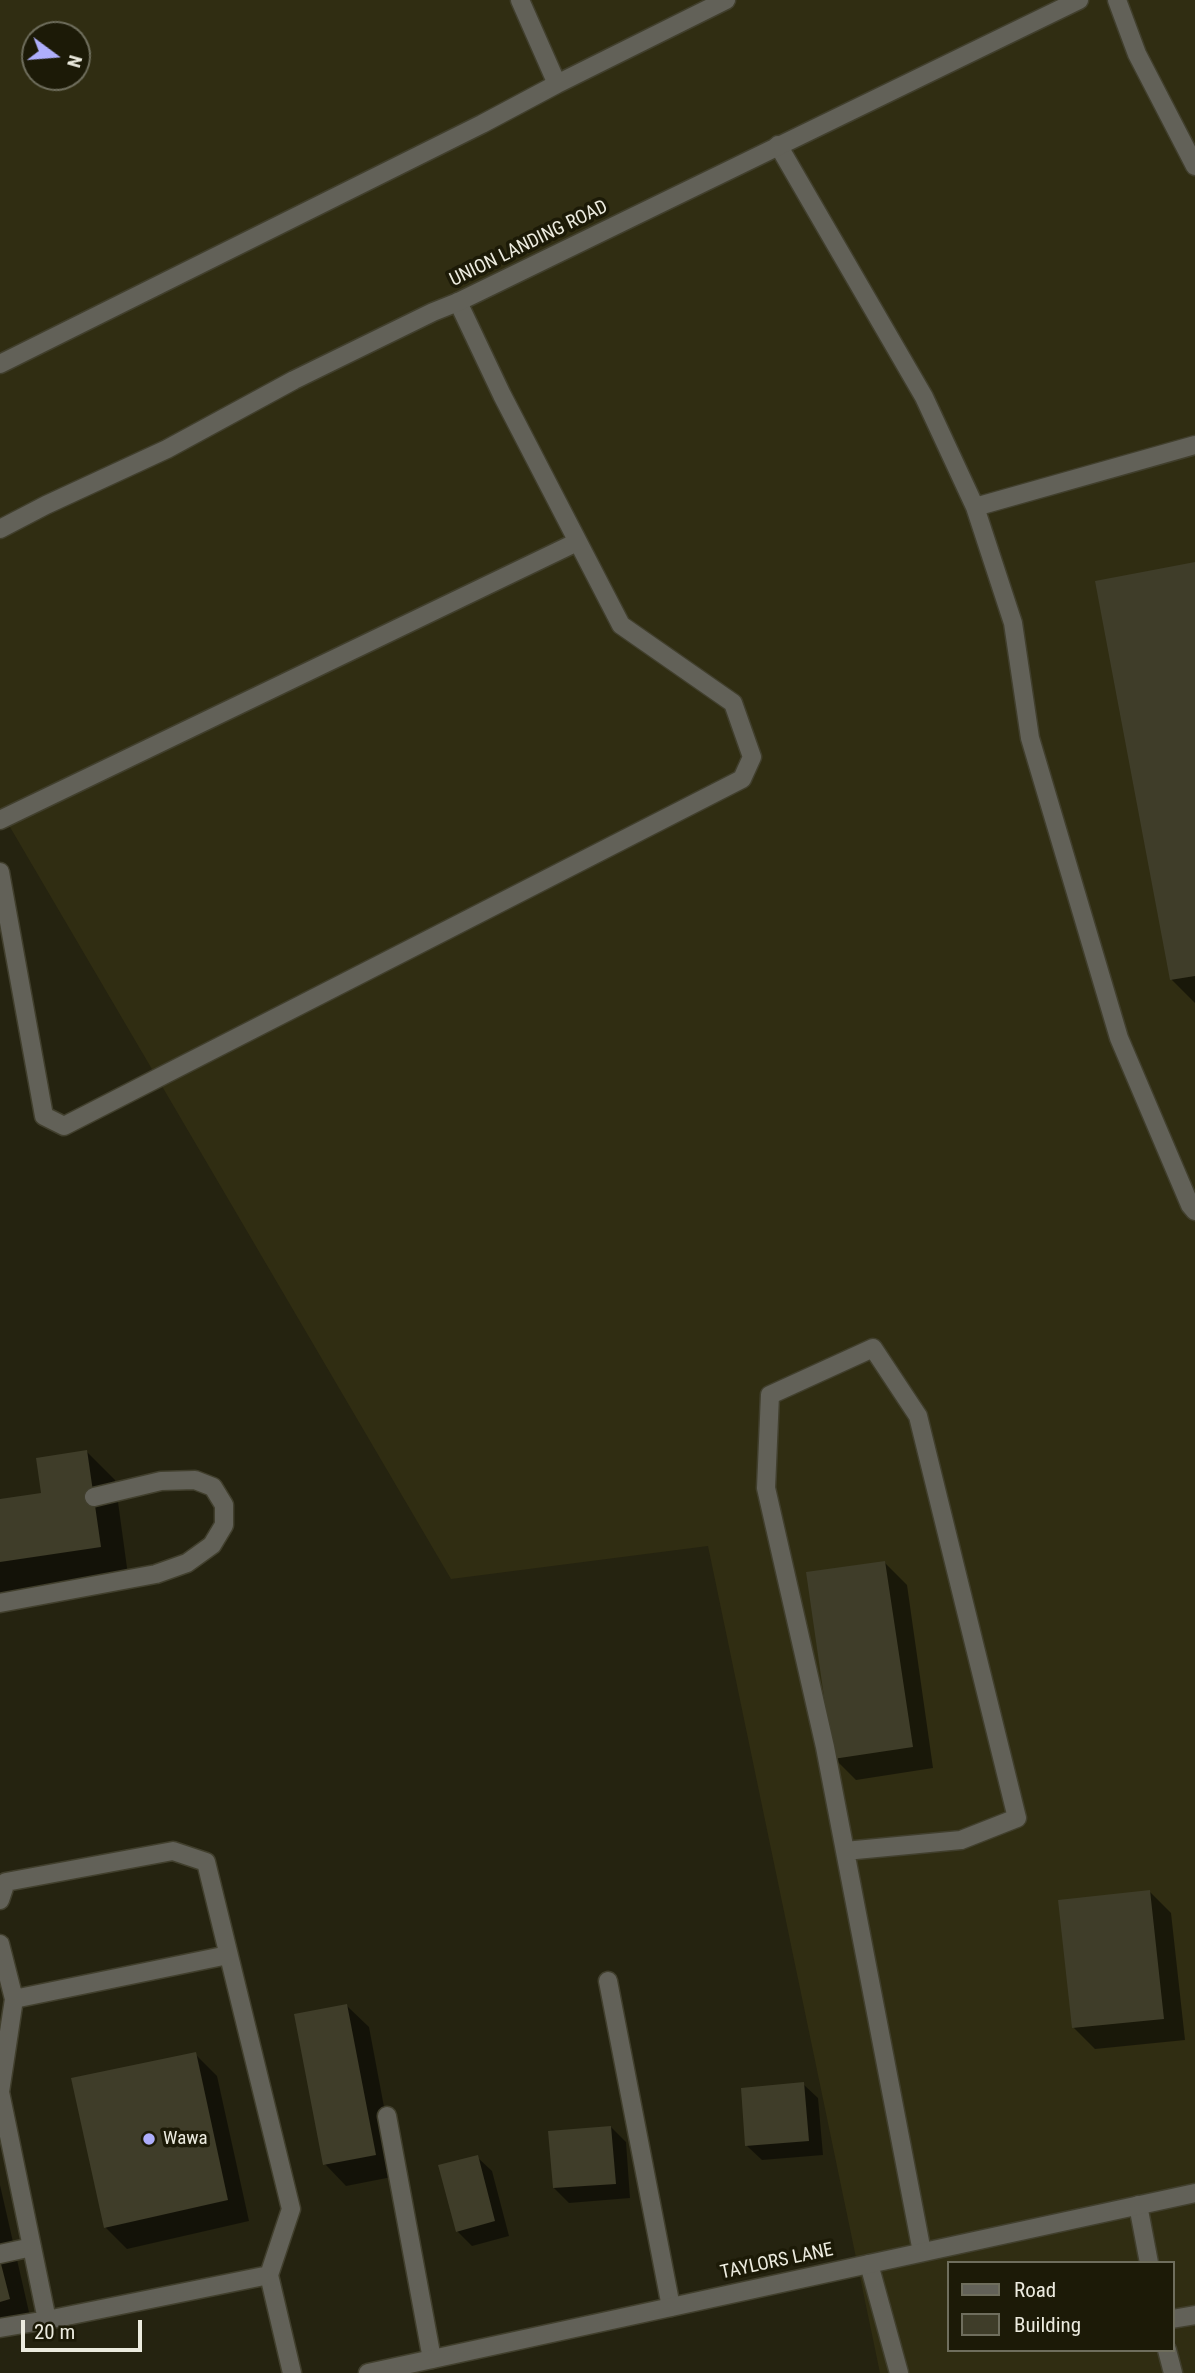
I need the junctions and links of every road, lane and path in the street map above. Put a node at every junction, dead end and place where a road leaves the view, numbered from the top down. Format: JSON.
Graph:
{"nodes":[{"id":1,"x":520,"y":0,"type":"edge"},
{"id":2,"x":726,"y":0,"type":"edge"},
{"id":3,"x":1079,"y":0,"type":"edge"},
{"id":4,"x":1117,"y":0,"type":"edge"},
{"id":5,"x":557,"y":84,"type":"junction"},
{"id":6,"x":778,"y":145,"type":"junction"},
{"id":7,"x":1195,"y":166,"type":"edge"},
{"id":8,"x":458,"y":302,"type":"junction"},
{"id":9,"x":0,"y":364,"type":"edge"},
{"id":10,"x":1195,"y":445,"type":"edge"},
{"id":11,"x":975,"y":507,"type":"junction"},
{"id":12,"x":0,"y":529,"type":"edge"},
{"id":13,"x":577,"y":542,"type":"junction"},
{"id":14,"x":0,"y":820,"type":"edge"},
{"id":15,"x":0,"y":872,"type":"edge"},
{"id":16,"x":1195,"y":1211,"type":"edge"},
{"id":17,"x":94,"y":1497,"type":"dead end"},
{"id":18,"x":0,"y":1603,"type":"edge"},
{"id":19,"x":845,"y":1852,"type":"junction"},
{"id":20,"x":0,"y":1900,"type":"edge"},
{"id":21,"x":0,"y":1944,"type":"edge"},
{"id":22,"x":228,"y":1955,"type":"junction"},
{"id":23,"x":608,"y":1981,"type":"dead end"},
{"id":24,"x":14,"y":1999,"type":"junction"},
{"id":25,"x":0,"y":2092,"type":"edge"},
{"id":26,"x":387,"y":2116,"type":"dead end"},
{"id":27,"x":8,"y":2172,"type":"edge"},
{"id":28,"x":1195,"y":2193,"type":"edge"},
{"id":29,"x":1138,"y":2205,"type":"junction"},
{"id":30,"x":32,"y":2247,"type":"junction"},
{"id":31,"x":922,"y":2252,"type":"junction"},
{"id":32,"x":0,"y":2254,"type":"edge"},
{"id":33,"x":1149,"y":2261,"type":"edge"},
{"id":34,"x":869,"y":2264,"type":"junction"},
{"id":35,"x":269,"y":2275,"type":"junction"},
{"id":36,"x":671,"y":2307,"type":"junction"},
{"id":37,"x":1195,"y":2315,"type":"edge"},
{"id":38,"x":1174,"y":2319,"type":"edge"},
{"id":39,"x":47,"y":2320,"type":"junction"},
{"id":40,"x":0,"y":2328,"type":"edge"},
{"id":41,"x":1168,"y":2352,"type":"edge"},
{"id":42,"x":432,"y":2359,"type":"junction"},
{"id":43,"x":403,"y":2369,"type":"edge"},
{"id":44,"x":292,"y":2373,"type":"edge"},
{"id":45,"x":368,"y":2373,"type":"edge"},
{"id":46,"x":899,"y":2373,"type":"edge"},
{"id":47,"x":1173,"y":2373,"type":"edge"}],
"edges":[{"from":1,"to":5,"type":"street"},
{"from":2,"to":5,"type":"street"},
{"from":3,"to":6,"type":"street","name":"UNION LANDING ROAD"},
{"from":4,"to":7,"type":"street"},
{"from":5,"to":9,"type":"street"},
{"from":6,"to":8,"type":"street","name":"UNION LANDING ROAD"},
{"from":6,"to":11,"type":"street"},
{"from":8,"to":12,"type":"street","name":"UNION LANDING ROAD"},
{"from":8,"to":13,"type":"street"},
{"from":10,"to":11,"type":"street"},
{"from":11,"to":16,"type":"street"},
{"from":13,"to":14,"type":"street"},
{"from":13,"to":15,"type":"street"},
{"from":17,"to":18,"type":"street"},
{"from":19,"to":19,"type":"street"},
{"from":19,"to":31,"type":"street"},
{"from":20,"to":22,"type":"street"},
{"from":21,"to":24,"type":"street"},
{"from":22,"to":24,"type":"street"},
{"from":22,"to":35,"type":"street"},
{"from":23,"to":36,"type":"street"},
{"from":24,"to":25,"type":"street"},
{"from":25,"to":27,"type":"street"},
{"from":26,"to":42,"type":"street"},
{"from":27,"to":30,"type":"street"},
{"from":28,"to":29,"type":"street","name":"TAYLORS LANE"},
{"from":29,"to":31,"type":"street","name":"TAYLORS LANE"},
{"from":29,"to":33,"type":"street"},
{"from":30,"to":32,"type":"street"},
{"from":30,"to":39,"type":"street"},
{"from":31,"to":34,"type":"street","name":"TAYLORS LANE"},
{"from":34,"to":36,"type":"street","name":"TAYLORS LANE"},
{"from":34,"to":46,"type":"street"},
{"from":35,"to":39,"type":"street"},
{"from":35,"to":44,"type":"street"},
{"from":36,"to":42,"type":"street","name":"TAYLORS LANE"},
{"from":37,"to":38,"type":"street"},
{"from":39,"to":40,"type":"street"},
{"from":41,"to":47,"type":"street"},
{"from":42,"to":43,"type":"street","name":"TAYLORS LANE"},
{"from":43,"to":45,"type":"street","name":"TAYLORS LANE"}]}
